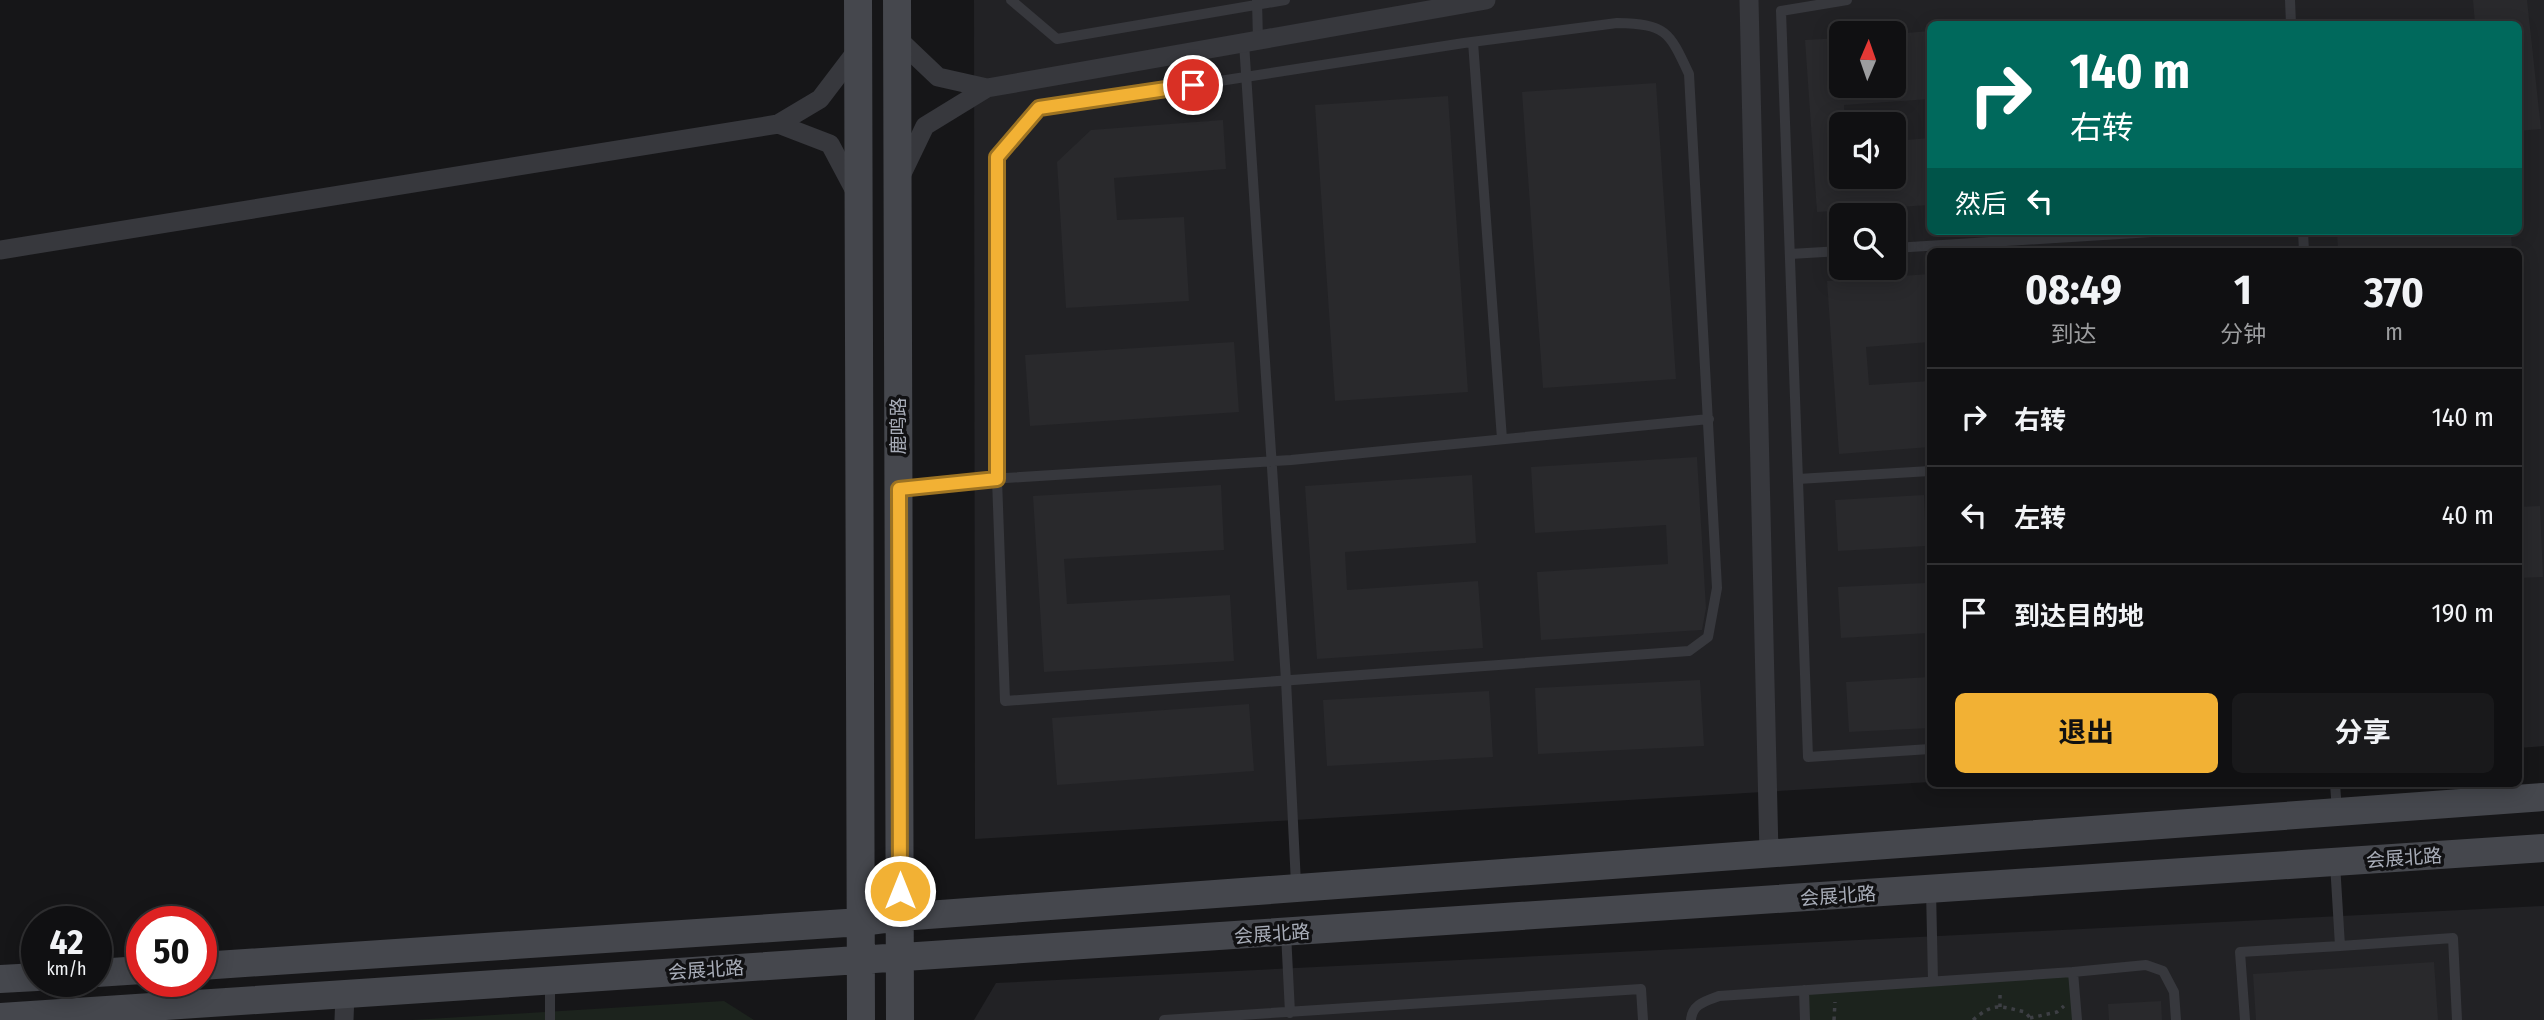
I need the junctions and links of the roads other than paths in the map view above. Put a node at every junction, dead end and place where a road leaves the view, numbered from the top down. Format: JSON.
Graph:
{"nodes":[{"id":1,"x":858,"y":0,"type":"edge"},
{"id":2,"x":897,"y":0,"type":"edge"},
{"id":3,"x":1011,"y":0,"type":"edge"},
{"id":4,"x":1285,"y":0,"type":"edge"},
{"id":5,"x":1486,"y":0,"type":"edge"},
{"id":6,"x":1749,"y":0,"type":"edge"},
{"id":7,"x":1847,"y":0,"type":"edge"},
{"id":8,"x":2290,"y":0,"type":"edge"},
{"id":9,"x":1257,"y":2,"type":"edge"},
{"id":10,"x":2291,"y":21,"type":"edge"},
{"id":11,"x":897,"y":38,"type":"junction"},
{"id":12,"x":1251,"y":42,"type":"junction"},
{"id":13,"x":1473,"y":42,"type":"junction"},
{"id":14,"x":858,"y":49,"type":"junction"},
{"id":15,"x":1245,"y":77,"type":"junction"},
{"id":16,"x":987,"y":88,"type":"junction"},
{"id":17,"x":778,"y":124,"type":"junction"},
{"id":18,"x":898,"y":182,"type":"junction"},
{"id":19,"x":858,"y":197,"type":"junction"},
{"id":20,"x":2104,"y":235,"type":"edge"},
{"id":21,"x":1906,"y":247,"type":"edge"},
{"id":22,"x":0,"y":250,"type":"edge"},
{"id":23,"x":1829,"y":252,"type":"edge"},
{"id":24,"x":1790,"y":254,"type":"junction"},
{"id":25,"x":1709,"y":419,"type":"junction"},
{"id":26,"x":1502,"y":439,"type":"junction"},
{"id":27,"x":1271,"y":461,"type":"junction"},
{"id":28,"x":1927,"y":471,"type":"edge"},
{"id":29,"x":997,"y":479,"type":"junction"},
{"id":30,"x":1798,"y":479,"type":"junction"},
{"id":31,"x":899,"y":489,"type":"junction"},
{"id":32,"x":1286,"y":680,"type":"junction"},
{"id":33,"x":1927,"y":749,"type":"edge"},
{"id":34,"x":2544,"y":797,"type":"edge"},
{"id":35,"x":2336,"y":798,"type":"edge"},
{"id":36,"x":2544,"y":848,"type":"edge"},
{"id":37,"x":1769,"y":854,"type":"junction"},
{"id":38,"x":2335,"y":862,"type":"junction"},
{"id":39,"x":1296,"y":888,"type":"junction"},
{"id":40,"x":1931,"y":889,"type":"junction"},
{"id":41,"x":900,"y":917,"type":"junction"},
{"id":42,"x":861,"y":922,"type":"junction"},
{"id":43,"x":1286,"y":933,"type":"junction"},
{"id":44,"x":2340,"y":946,"type":"junction"},
{"id":45,"x":900,"y":959,"type":"junction"},
{"id":46,"x":861,"y":960,"type":"junction"},
{"id":47,"x":217,"y":965,"type":"edge"},
{"id":48,"x":2073,"y":972,"type":"junction"},
{"id":49,"x":21,"y":977,"type":"edge"},
{"id":50,"x":0,"y":979,"type":"edge"},
{"id":51,"x":550,"y":980,"type":"junction"},
{"id":52,"x":1933,"y":981,"type":"junction"},
{"id":53,"x":1804,"y":989,"type":"junction"},
{"id":54,"x":345,"y":1007,"type":"edge"},
{"id":55,"x":1290,"y":1013,"type":"junction"},
{"id":56,"x":0,"y":1017,"type":"edge"},
{"id":57,"x":550,"y":1020,"type":"edge"},
{"id":58,"x":861,"y":1020,"type":"edge"},
{"id":59,"x":900,"y":1020,"type":"edge"},
{"id":60,"x":1164,"y":1020,"type":"edge"},
{"id":61,"x":1643,"y":1020,"type":"edge"},
{"id":62,"x":1691,"y":1020,"type":"edge"},
{"id":63,"x":1805,"y":1020,"type":"edge"},
{"id":64,"x":2077,"y":1020,"type":"edge"},
{"id":65,"x":2176,"y":1020,"type":"edge"},
{"id":66,"x":2245,"y":1020,"type":"edge"},
{"id":67,"x":2457,"y":1020,"type":"edge"}],
"edges":[{"from":1,"to":14,"type":"main road","name":"鹿鸣路"},
{"from":2,"to":11,"type":"main road","name":"鹿鸣路"},
{"from":3,"to":9,"type":"lane"},
{"from":4,"to":9,"type":"lane"},
{"from":5,"to":12,"type":"street"},
{"from":6,"to":37,"type":"street"},
{"from":7,"to":24,"type":"lane"},
{"from":8,"to":10,"type":"lane"},
{"from":9,"to":12,"type":"lane"},
{"from":11,"to":16,"type":"street"},
{"from":11,"to":18,"type":"main road","name":"鹿鸣路"},
{"from":12,"to":15,"type":"lane"},
{"from":12,"to":16,"type":"street"},
{"from":13,"to":15,"type":"lane"},
{"from":13,"to":25,"type":"lane"},
{"from":13,"to":26,"type":"lane"},
{"from":14,"to":17,"type":"street"},
{"from":14,"to":19,"type":"main road","name":"鹿鸣路"},
{"from":15,"to":27,"type":"lane"},
{"from":15,"to":29,"type":"lane"},
{"from":16,"to":18,"type":"street"},
{"from":17,"to":19,"type":"street"},
{"from":17,"to":22,"type":"street"},
{"from":18,"to":31,"type":"main road","name":"鹿鸣路"},
{"from":19,"to":42,"type":"main road","name":"鹿鸣路"},
{"from":20,"to":21,"type":"lane"},
{"from":23,"to":24,"type":"lane"},
{"from":24,"to":30,"type":"lane"},
{"from":25,"to":26,"type":"lane"},
{"from":25,"to":32,"type":"lane"},
{"from":26,"to":27,"type":"lane"},
{"from":27,"to":29,"type":"lane"},
{"from":27,"to":32,"type":"lane"},
{"from":28,"to":30,"type":"lane"},
{"from":29,"to":31,"type":"lane"},
{"from":29,"to":32,"type":"lane"},
{"from":30,"to":33,"type":"lane"},
{"from":31,"to":41,"type":"main road","name":"鹿鸣路"},
{"from":32,"to":39,"type":"lane"},
{"from":34,"to":35,"type":"main road","name":"会展北路"},
{"from":35,"to":37,"type":"main road","name":"会展北路"},
{"from":36,"to":38,"type":"main road","name":"会展北路"},
{"from":37,"to":39,"type":"main road","name":"会展北路"},
{"from":38,"to":40,"type":"main road","name":"会展北路"},
{"from":38,"to":44,"type":"lane"},
{"from":39,"to":41,"type":"main road","name":"会展北路"},
{"from":40,"to":43,"type":"main road","name":"会展北路"},
{"from":40,"to":52,"type":"lane"},
{"from":41,"to":42,"type":"main road","name":"会展北路"},
{"from":41,"to":45,"type":"main road","name":"鹿鸣路"},
{"from":42,"to":46,"type":"main road","name":"鹿鸣路"},
{"from":42,"to":47,"type":"main road","name":"会展北路"},
{"from":43,"to":45,"type":"main road","name":"会展北路"},
{"from":43,"to":55,"type":"lane"},
{"from":44,"to":66,"type":"lane"},
{"from":44,"to":67,"type":"lane"},
{"from":45,"to":46,"type":"main road","name":"会展北路"},
{"from":45,"to":59,"type":"main road","name":"鹿鸣路"},
{"from":46,"to":51,"type":"main road","name":"会展北路"},
{"from":46,"to":58,"type":"main road","name":"鹿鸣路"},
{"from":48,"to":52,"type":"lane"},
{"from":48,"to":64,"type":"lane"},
{"from":48,"to":65,"type":"lane"},
{"from":49,"to":50,"type":"main road"},
{"from":51,"to":54,"type":"main road","name":"会展北路"},
{"from":51,"to":57,"type":"lane"},
{"from":52,"to":53,"type":"lane"},
{"from":53,"to":62,"type":"lane"},
{"from":53,"to":63,"type":"lane"},
{"from":54,"to":56,"type":"main road","name":"会展北路"},
{"from":55,"to":60,"type":"lane"},
{"from":55,"to":61,"type":"lane"}]}
